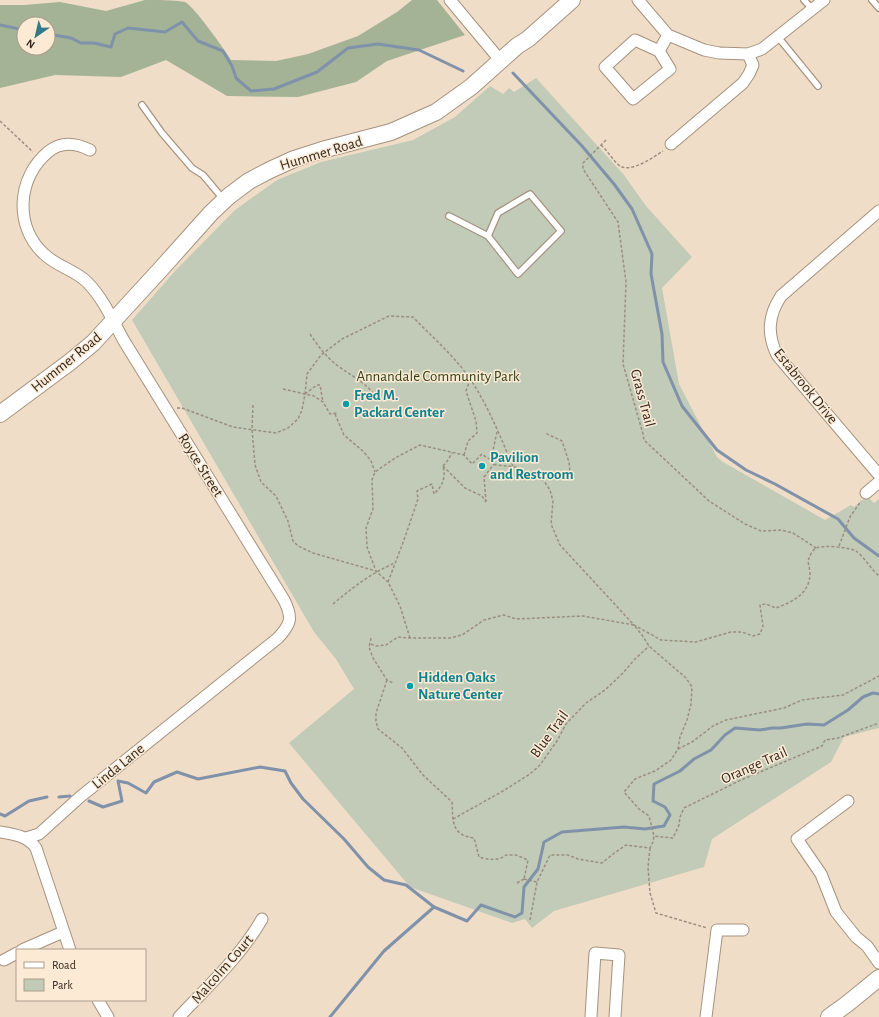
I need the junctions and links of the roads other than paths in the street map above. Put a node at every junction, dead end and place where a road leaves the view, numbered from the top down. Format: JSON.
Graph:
{"nodes":[{"id":1,"x":450,"y":0,"type":"edge"},
{"id":2,"x":572,"y":0,"type":"edge"},
{"id":3,"x":638,"y":0,"type":"edge"},
{"id":4,"x":804,"y":0,"type":"edge"},
{"id":5,"x":824,"y":0,"type":"edge"},
{"id":6,"x":872,"y":0,"type":"edge"},
{"id":7,"x":879,"y":8,"type":"edge"},
{"id":8,"x":813,"y":10,"type":"junction"},
{"id":9,"x":668,"y":35,"type":"junction"},
{"id":10,"x":778,"y":37,"type":"junction"},
{"id":11,"x":658,"y":51,"type":"junction"},
{"id":12,"x":748,"y":54,"type":"junction"},
{"id":13,"x":500,"y":60,"type":"junction"},
{"id":14,"x":818,"y":86,"type":"dead end"},
{"id":15,"x":142,"y":105,"type":"dead end"},
{"id":16,"x":671,"y":144,"type":"road end"},
{"id":17,"x":90,"y":150,"type":"dead end"},
{"id":18,"x":224,"y":200,"type":"junction"},
{"id":19,"x":879,"y":211,"type":"edge"},
{"id":20,"x":449,"y":216,"type":"dead end"},
{"id":21,"x":488,"y":236,"type":"junction"},
{"id":22,"x":113,"y":322,"type":"junction"},
{"id":23,"x":0,"y":414,"type":"edge"},
{"id":24,"x":879,"y":475,"type":"edge"},
{"id":25,"x":879,"y":482,"type":"edge"},
{"id":26,"x":866,"y":493,"type":"road end"},
{"id":27,"x":289,"y":608,"type":"joint"},
{"id":28,"x":848,"y":801,"type":"dead end"},
{"id":29,"x":0,"y":832,"type":"edge"},
{"id":30,"x":39,"y":834,"type":"junction"},
{"id":31,"x":26,"y":838,"type":"junction"},
{"id":32,"x":36,"y":848,"type":"junction"},
{"id":33,"x":262,"y":919,"type":"dead end"},
{"id":34,"x":743,"y":930,"type":"dead end"},
{"id":35,"x":63,"y":932,"type":"junction"},
{"id":36,"x":24,"y":949,"type":"edge"},
{"id":37,"x":70,"y":949,"type":"edge"},
{"id":38,"x":16,"y":954,"type":"edge"},
{"id":39,"x":2,"y":962,"type":"edge"},
{"id":40,"x":879,"y":963,"type":"edge"},
{"id":41,"x":879,"y":978,"type":"edge"},
{"id":42,"x":99,"y":1001,"type":"edge"},
{"id":43,"x":108,"y":1017,"type":"edge"},
{"id":44,"x":179,"y":1017,"type":"edge"},
{"id":45,"x":591,"y":1017,"type":"edge"},
{"id":46,"x":614,"y":1017,"type":"edge"},
{"id":47,"x":706,"y":1017,"type":"edge"},
{"id":48,"x":829,"y":1017,"type":"edge"}],
"edges":[{"from":1,"to":13,"type":"street"},
{"from":2,"to":13,"type":"main road","name":"Hummer Road"},
{"from":3,"to":9,"type":"street"},
{"from":4,"to":8,"type":"lane"},
{"from":5,"to":8,"type":"street"},
{"from":6,"to":7,"type":"lane"},
{"from":8,"to":10,"type":"street"},
{"from":9,"to":11,"type":"street"},
{"from":9,"to":12,"type":"street"},
{"from":10,"to":12,"type":"street"},
{"from":10,"to":14,"type":"lane"},
{"from":11,"to":11,"type":"street"},
{"from":12,"to":16,"type":"street"},
{"from":13,"to":18,"type":"main road","name":"Hummer Road"},
{"from":15,"to":18,"type":"lane"},
{"from":17,"to":22,"type":"street","name":"Royce Street"},
{"from":18,"to":22,"type":"main road","name":"Hummer Road"},
{"from":19,"to":24,"type":"street","name":"Estabrook Drive"},
{"from":20,"to":21,"type":"lane"},
{"from":21,"to":21,"type":"lane"},
{"from":22,"to":23,"type":"main road","name":"Hummer Road"},
{"from":22,"to":27,"type":"street","name":"Royce Street"},
{"from":25,"to":26,"type":"street"},
{"from":27,"to":30,"type":"street","name":"Linda Lane"},
{"from":28,"to":40,"type":"street"},
{"from":29,"to":31,"type":"street"},
{"from":30,"to":31,"type":"street","name":"Linda Lane"},
{"from":30,"to":32,"type":"street"},
{"from":31,"to":32,"type":"street"},
{"from":32,"to":35,"type":"street"},
{"from":33,"to":44,"type":"street","name":"Malcolm Court"},
{"from":34,"to":47,"type":"street"},
{"from":35,"to":36,"type":"street"},
{"from":35,"to":37,"type":"street"},
{"from":38,"to":39,"type":"street"},
{"from":41,"to":48,"type":"main road"},
{"from":42,"to":43,"type":"street"},
{"from":45,"to":46,"type":"street"}]}
